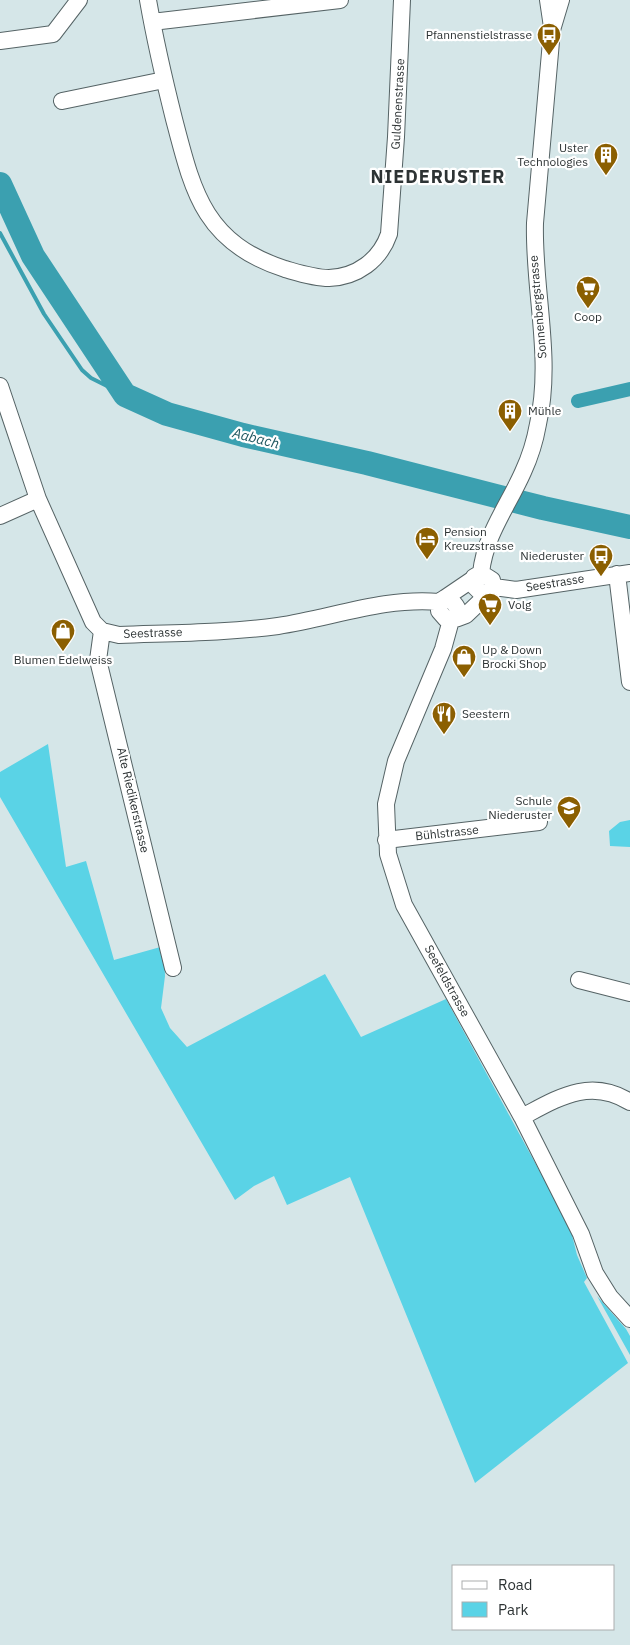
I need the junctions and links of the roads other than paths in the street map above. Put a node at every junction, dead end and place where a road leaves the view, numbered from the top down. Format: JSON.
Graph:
{"nodes":[{"id":1,"x":79,"y":0,"type":"edge"},
{"id":2,"x":148,"y":0,"type":"edge"},
{"id":3,"x":340,"y":0,"type":"edge"},
{"id":4,"x":402,"y":0,"type":"edge"},
{"id":5,"x":548,"y":0,"type":"edge"},
{"id":6,"x":561,"y":0,"type":"edge"},
{"id":7,"x":152,"y":22,"type":"junction"},
{"id":8,"x":552,"y":30,"type":"junction"},
{"id":9,"x":0,"y":42,"type":"edge"},
{"id":10,"x":164,"y":80,"type":"junction"},
{"id":11,"x":62,"y":101,"type":"dead end"},
{"id":12,"x":0,"y":386,"type":"edge"},
{"id":13,"x":38,"y":499,"type":"junction"},
{"id":14,"x":0,"y":516,"type":"edge"},
{"id":15,"x":624,"y":574,"type":"edge"},
{"id":16,"x":477,"y":576,"type":"junction"},
{"id":17,"x":490,"y":591,"type":"junction"},
{"id":18,"x":442,"y":600,"type":"junction"},
{"id":19,"x":454,"y":619,"type":"junction"},
{"id":20,"x":102,"y":631,"type":"junction"},
{"id":21,"x":630,"y":682,"type":"edge"},
{"id":22,"x":539,"y":822,"type":"dead end"},
{"id":23,"x":386,"y":840,"type":"junction"},
{"id":24,"x":173,"y":968,"type":"dead end"},
{"id":25,"x":579,"y":980,"type":"dead end"},
{"id":26,"x":630,"y":993,"type":"edge"},
{"id":27,"x":630,"y":1102,"type":"edge"},
{"id":28,"x":522,"y":1117,"type":"junction"},
{"id":29,"x":630,"y":1319,"type":"edge"}],
"edges":[{"from":1,"to":9,"type":"street"},
{"from":2,"to":7,"type":"street","name":"Guldenenstrasse"},
{"from":3,"to":7,"type":"street"},
{"from":4,"to":10,"type":"street","name":"Guldenenstrasse"},
{"from":5,"to":8,"type":"street","name":"Sonnenbergstrasse"},
{"from":6,"to":8,"type":"street","name":"Sonnenbergstrasse"},
{"from":7,"to":10,"type":"street","name":"Guldenenstrasse"},
{"from":8,"to":16,"type":"street","name":"Sonnenbergstrasse"},
{"from":10,"to":11,"type":"street"},
{"from":12,"to":13,"type":"street"},
{"from":13,"to":14,"type":"street"},
{"from":13,"to":20,"type":"street"},
{"from":15,"to":17,"type":"street","name":"Seestrasse"},
{"from":15,"to":21,"type":"street","name":"Seestrasse"},
{"from":16,"to":17,"type":"street"},
{"from":16,"to":18,"type":"street"},
{"from":17,"to":19,"type":"street"},
{"from":18,"to":19,"type":"street"},
{"from":18,"to":20,"type":"street","name":"Seestrasse"},
{"from":19,"to":23,"type":"street","name":"Seefeldstrasse"},
{"from":20,"to":24,"type":"street","name":"Alte Riedikerstrasse"},
{"from":22,"to":23,"type":"street","name":"Bühlstrasse"},
{"from":23,"to":28,"type":"street","name":"Seefeldstrasse"},
{"from":25,"to":26,"type":"street"},
{"from":27,"to":28,"type":"street"},
{"from":28,"to":29,"type":"street","name":"Seefeldstrasse"}]}
